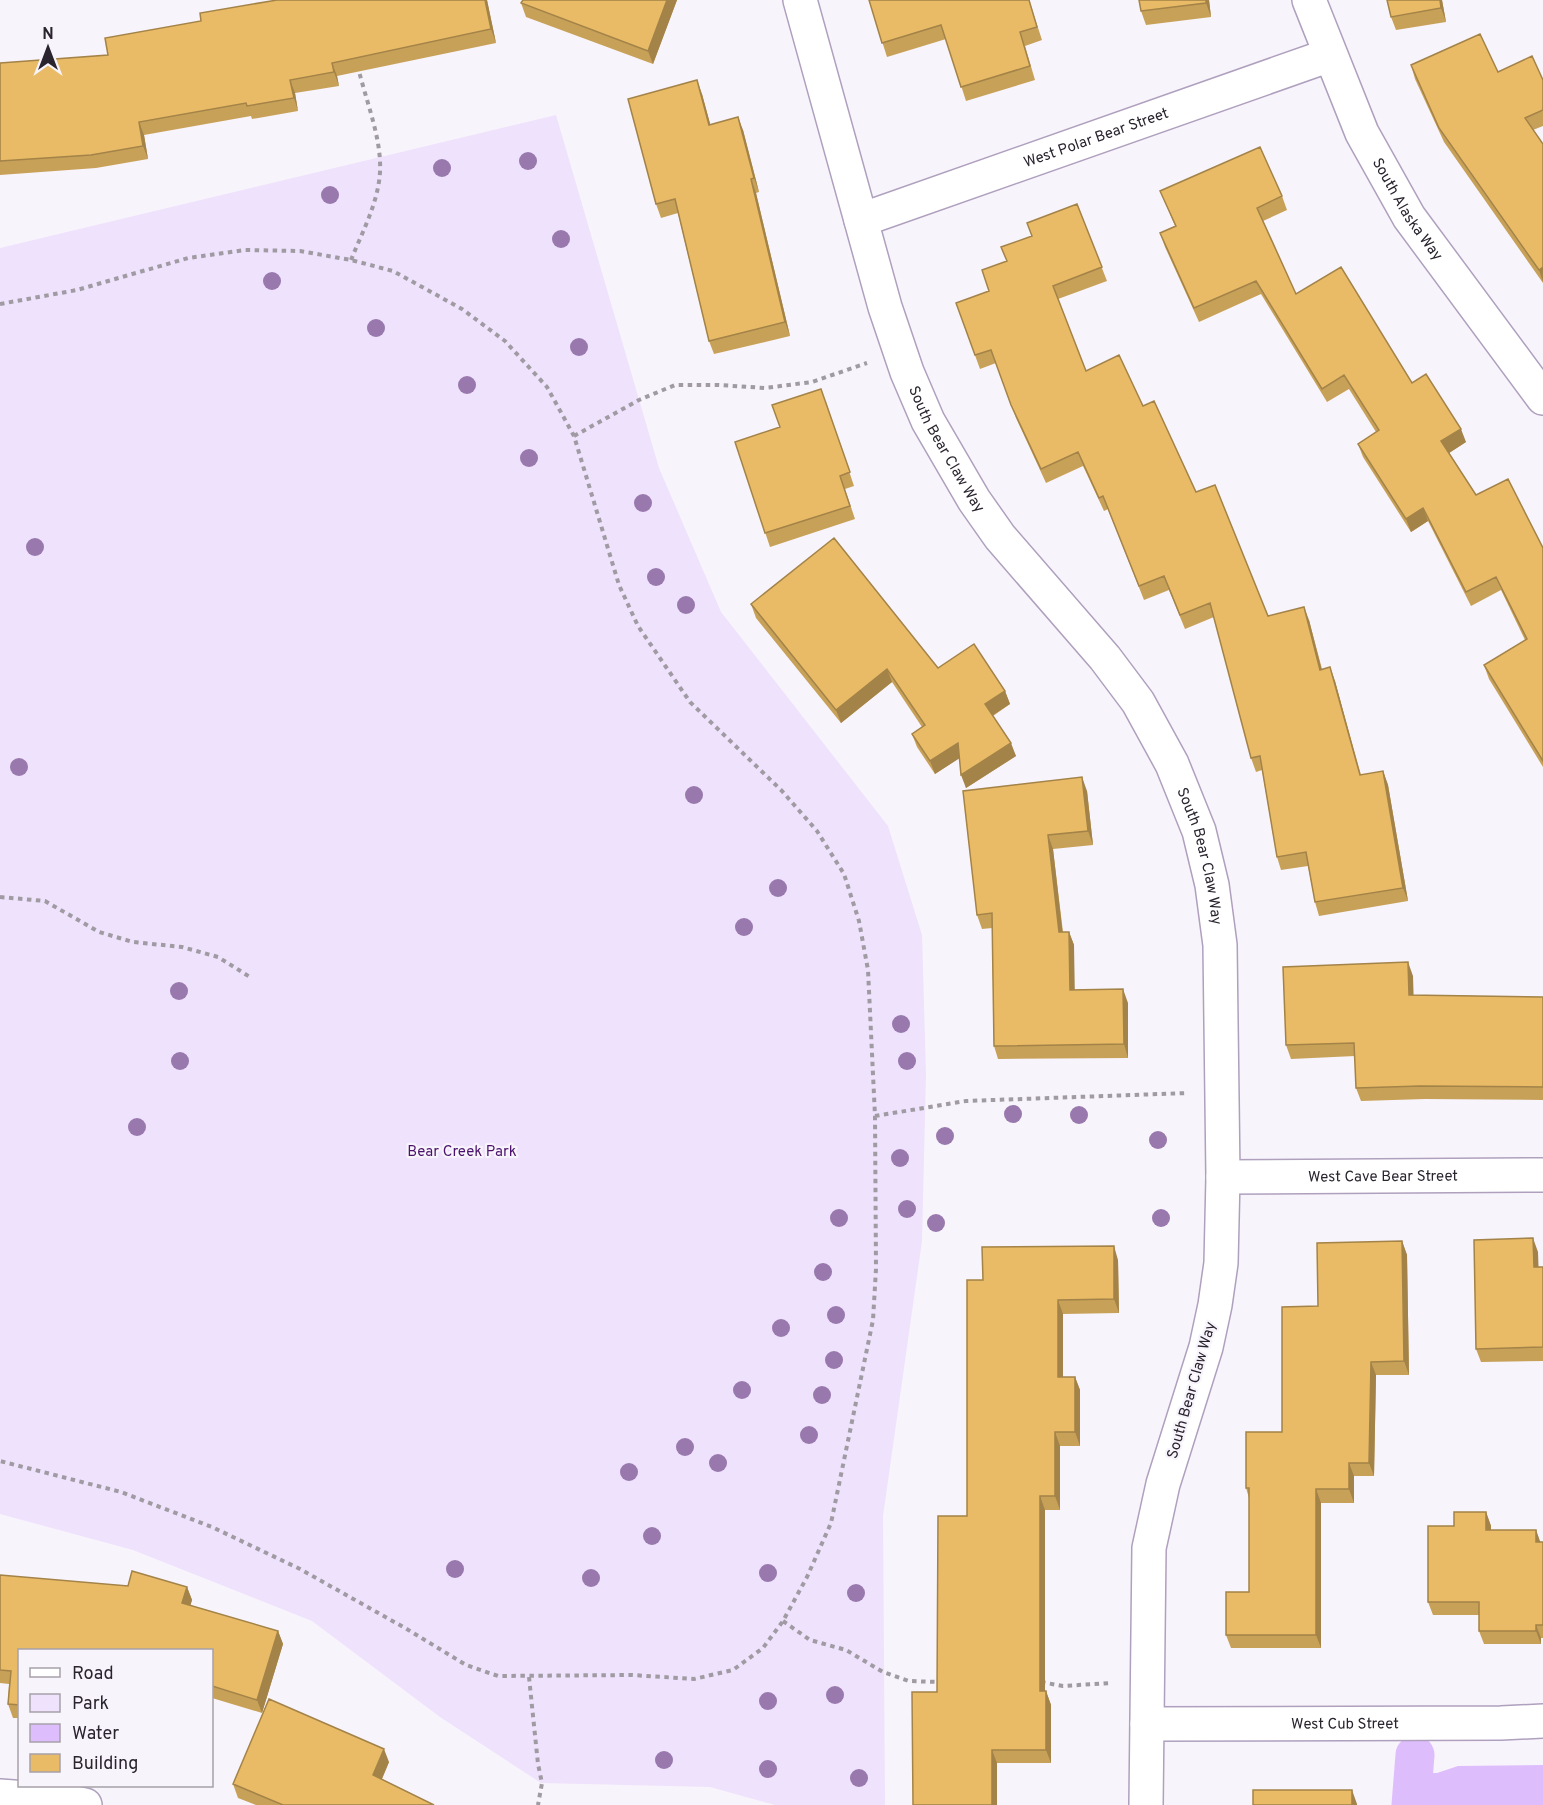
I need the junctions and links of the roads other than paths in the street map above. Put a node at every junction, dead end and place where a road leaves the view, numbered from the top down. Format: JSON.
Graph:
{"nodes":[{"id":1,"x":800,"y":0,"type":"edge"},
{"id":2,"x":1310,"y":0,"type":"edge"},
{"id":3,"x":1330,"y":55,"type":"junction"},
{"id":4,"x":861,"y":220,"type":"junction"},
{"id":5,"x":1543,"y":398,"type":"edge"},
{"id":6,"x":1543,"y":1175,"type":"edge"},
{"id":7,"x":1223,"y":1177,"type":"junction"},
{"id":8,"x":1543,"y":1721,"type":"edge"},
{"id":9,"x":1146,"y":1724,"type":"junction"},
{"id":10,"x":0,"y":1796,"type":"edge"},
{"id":11,"x":85,"y":1805,"type":"edge"},
{"id":12,"x":1146,"y":1805,"type":"edge"}],
"edges":[{"from":1,"to":4,"type":"street","name":"South Bear Claw Way"},
{"from":2,"to":3,"type":"street","name":"South Alaska Way"},
{"from":3,"to":4,"type":"street","name":"West Polar Bear Street"},
{"from":3,"to":5,"type":"street","name":"South Alaska Way"},
{"from":4,"to":7,"type":"street","name":"South Bear Claw Way"},
{"from":6,"to":7,"type":"street","name":"West Cave Bear Street"},
{"from":7,"to":9,"type":"street","name":"South Bear Claw Way"},
{"from":8,"to":9,"type":"street","name":"West Cub Street"},
{"from":9,"to":12,"type":"street","name":"South Bear Claw Way"},
{"from":10,"to":11,"type":"street"}]}
